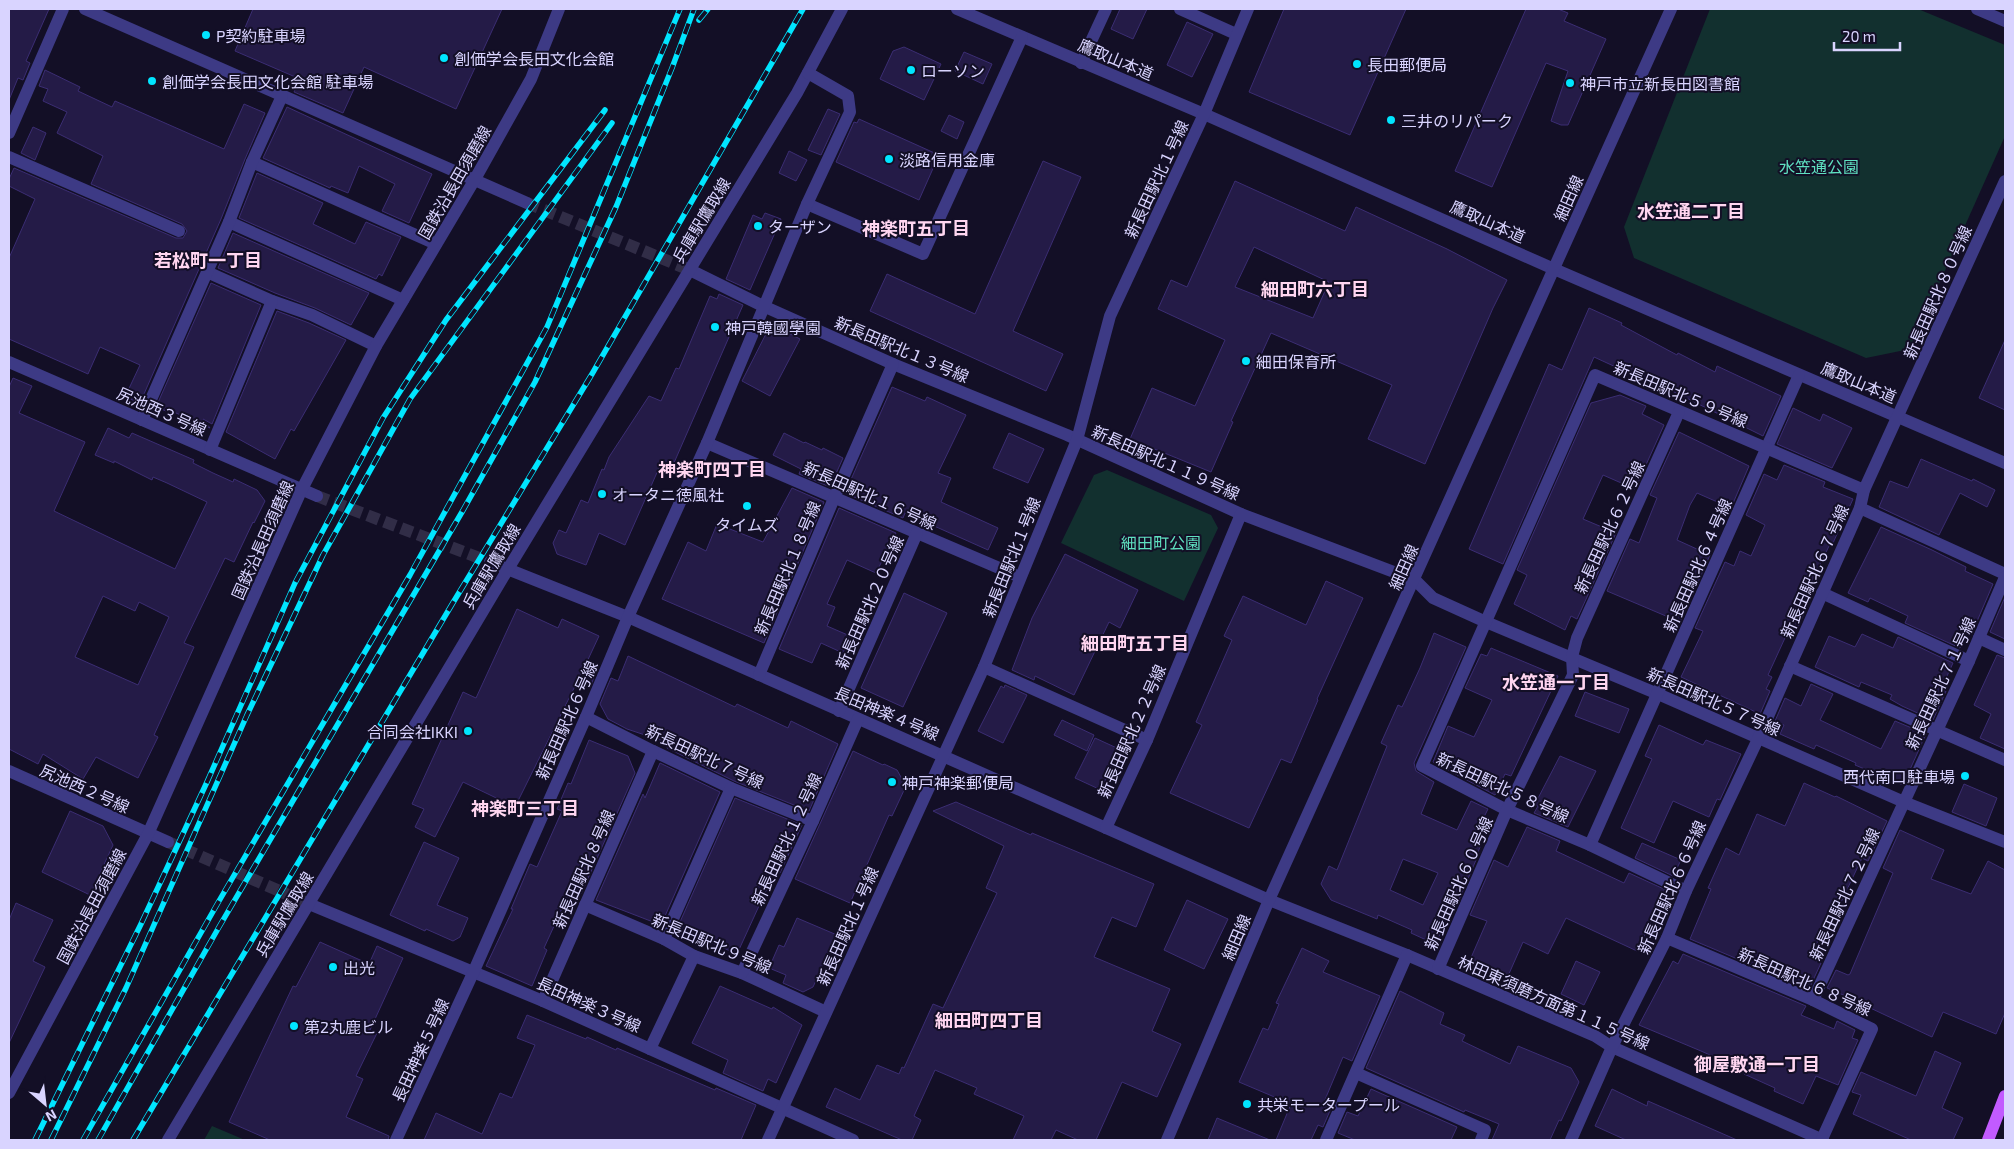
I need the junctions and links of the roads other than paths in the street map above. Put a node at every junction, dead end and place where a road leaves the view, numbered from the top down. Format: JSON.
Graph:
{"nodes":[{"id":1,"x":63,"y":9,"type":"edge"},
{"id":2,"x":85,"y":9,"type":"edge"},
{"id":3,"x":559,"y":9,"type":"edge"},
{"id":4,"x":842,"y":9,"type":"edge"},
{"id":5,"x":957,"y":9,"type":"edge"},
{"id":6,"x":990,"y":9,"type":"edge"},
{"id":7,"x":1106,"y":9,"type":"edge"},
{"id":8,"x":1180,"y":9,"type":"edge"},
{"id":9,"x":1248,"y":9,"type":"edge"},
{"id":10,"x":1671,"y":9,"type":"edge"},
{"id":11,"x":1977,"y":9,"type":"edge"},
{"id":12,"x":984,"y":21,"type":"junction"},
{"id":13,"x":2005,"y":21,"type":"edge"},
{"id":14,"x":1236,"y":34,"type":"junction"},
{"id":15,"x":1022,"y":37,"type":"junction"},
{"id":16,"x":1081,"y":63,"type":"junction"},
{"id":17,"x":808,"y":73,"type":"junction"},
{"id":18,"x":282,"y":96,"type":"junction"},
{"id":19,"x":1204,"y":114,"type":"junction"},
{"id":20,"x":9,"y":132,"type":"edge"},
{"id":21,"x":9,"y":157,"type":"edge"},
{"id":22,"x":252,"y":162,"type":"junction"},
{"id":23,"x":475,"y":179,"type":"junction"},
{"id":24,"x":2005,"y":181,"type":"edge"},
{"id":25,"x":527,"y":203,"type":"tunnel mouth"},
{"id":26,"x":807,"y":204,"type":"junction"},
{"id":27,"x":229,"y":222,"type":"junction"},
{"id":28,"x":179,"y":231,"type":"dead end"},
{"id":29,"x":436,"y":244,"type":"junction"},
{"id":30,"x":1554,"y":269,"type":"junction"},
{"id":31,"x":690,"y":270,"type":"junction"},
{"id":32,"x":207,"y":272,"type":"junction"},
{"id":33,"x":403,"y":300,"type":"junction"},
{"id":34,"x":272,"y":301,"type":"junction"},
{"id":35,"x":763,"y":306,"type":"junction"},
{"id":36,"x":376,"y":346,"type":"junction"},
{"id":37,"x":9,"y":362,"type":"edge"},
{"id":38,"x":894,"y":364,"type":"junction"},
{"id":39,"x":1799,"y":375,"type":"junction"},
{"id":40,"x":1680,"y":412,"type":"junction"},
{"id":41,"x":1899,"y":416,"type":"junction"},
{"id":42,"x":142,"y":420,"type":"junction"},
{"id":43,"x":1077,"y":440,"type":"junction"},
{"id":44,"x":707,"y":443,"type":"junction"},
{"id":45,"x":1766,"y":449,"type":"junction"},
{"id":46,"x":210,"y":450,"type":"junction"},
{"id":47,"x":2005,"y":463,"type":"edge"},
{"id":48,"x":301,"y":490,"type":"junction"},
{"id":49,"x":1864,"y":490,"type":"junction"},
{"id":50,"x":317,"y":496,"type":"tunnel mouth"},
{"id":51,"x":835,"y":496,"type":"junction"},
{"id":52,"x":1860,"y":508,"type":"junction"},
{"id":53,"x":1241,"y":514,"type":"junction"},
{"id":54,"x":917,"y":533,"type":"junction"},
{"id":55,"x":490,"y":562,"type":"tunnel mouth"},
{"id":56,"x":508,"y":569,"type":"junction"},
{"id":57,"x":2005,"y":575,"type":"edge"},
{"id":58,"x":1020,"y":577,"type":"junction"},
{"id":59,"x":1415,"y":580,"type":"junction"},
{"id":60,"x":1822,"y":593,"type":"junction"},
{"id":61,"x":628,"y":617,"type":"junction"},
{"id":62,"x":1486,"y":622,"type":"junction"},
{"id":63,"x":1979,"y":638,"type":"junction"},
{"id":64,"x":2005,"y":650,"type":"edge"},
{"id":65,"x":1572,"y":657,"type":"junction"},
{"id":66,"x":1968,"y":661,"type":"junction"},
{"id":67,"x":1790,"y":666,"type":"junction"},
{"id":68,"x":984,"y":667,"type":"junction"},
{"id":69,"x":759,"y":675,"type":"junction"},
{"id":70,"x":1658,"y":694,"type":"junction"},
{"id":71,"x":839,"y":711,"type":"junction"},
{"id":72,"x":586,"y":717,"type":"junction"},
{"id":73,"x":858,"y":719,"type":"junction"},
{"id":74,"x":1936,"y":730,"type":"junction"},
{"id":75,"x":1758,"y":739,"type":"junction"},
{"id":76,"x":1147,"y":740,"type":"junction"},
{"id":77,"x":653,"y":751,"type":"junction"},
{"id":78,"x":943,"y":755,"type":"junction"},
{"id":79,"x":2005,"y":760,"type":"edge"},
{"id":80,"x":9,"y":771,"type":"edge"},
{"id":81,"x":731,"y":788,"type":"junction"},
{"id":82,"x":1904,"y":802,"type":"junction"},
{"id":83,"x":1507,"y":810,"type":"junction"},
{"id":84,"x":813,"y":821,"type":"junction"},
{"id":85,"x":1106,"y":828,"type":"junction"},
{"id":86,"x":148,"y":834,"type":"junction"},
{"id":87,"x":168,"y":842,"type":"tunnel mouth"},
{"id":88,"x":2005,"y":842,"type":"edge"},
{"id":89,"x":1590,"y":844,"type":"junction"},
{"id":90,"x":1686,"y":891,"type":"junction"},
{"id":91,"x":1269,"y":900,"type":"junction"},
{"id":92,"x":309,"y":904,"type":"junction"},
{"id":93,"x":584,"y":905,"type":"junction"},
{"id":94,"x":1667,"y":938,"type":"junction"},
{"id":95,"x":664,"y":939,"type":"junction"},
{"id":96,"x":1407,"y":955,"type":"junction"},
{"id":97,"x":694,"y":956,"type":"junction"},
{"id":98,"x":1438,"y":969,"type":"junction"},
{"id":99,"x":473,"y":973,"type":"junction"},
{"id":100,"x":742,"y":973,"type":"junction"},
{"id":101,"x":1813,"y":1000,"type":"junction"},
{"id":102,"x":543,"y":1001,"type":"junction"},
{"id":103,"x":826,"y":1012,"type":"junction"},
{"id":104,"x":1612,"y":1046,"type":"junction"},
{"id":105,"x":650,"y":1049,"type":"junction"},
{"id":106,"x":1356,"y":1072,"type":"junction"},
{"id":107,"x":9,"y":1093,"type":"edge"},
{"id":108,"x":2005,"y":1096,"type":"edge"},
{"id":109,"x":781,"y":1109,"type":"junction"},
{"id":110,"x":168,"y":1140,"type":"edge"},
{"id":111,"x":396,"y":1140,"type":"edge"},
{"id":112,"x":768,"y":1140,"type":"edge"},
{"id":113,"x":853,"y":1140,"type":"edge"},
{"id":114,"x":1167,"y":1140,"type":"edge"},
{"id":115,"x":1328,"y":1140,"type":"edge"},
{"id":116,"x":1480,"y":1140,"type":"edge"},
{"id":117,"x":1572,"y":1140,"type":"edge"},
{"id":118,"x":1822,"y":1140,"type":"edge"},
{"id":119,"x":1988,"y":1140,"type":"edge"}],
"edges":[{"from":1,"to":20,"type":"street"},
{"from":2,"to":18,"type":"street"},
{"from":3,"to":23,"type":"street","name":"国鉄沿長田須磨線"},
{"from":4,"to":17,"type":"street","name":"兵庫駅鷹取線"},
{"from":5,"to":12,"type":"street","name":"鷹取山本道"},
{"from":6,"to":12,"type":"street"},
{"from":7,"to":16,"type":"street"},
{"from":8,"to":14,"type":"street"},
{"from":9,"to":14,"type":"street","name":"新長田駅北１号線"},
{"from":10,"to":30,"type":"street","name":"細田線"},
{"from":11,"to":13,"type":"street"},
{"from":12,"to":15,"type":"street","name":"鷹取山本道"},
{"from":14,"to":19,"type":"street","name":"新長田駅北１号線"},
{"from":15,"to":16,"type":"street","name":"鷹取山本道"},
{"from":15,"to":26,"type":"street"},
{"from":16,"to":19,"type":"street","name":"鷹取山本道"},
{"from":17,"to":26,"type":"street","name":"新長田駅北６号線"},
{"from":17,"to":31,"type":"street","name":"兵庫駅鷹取線"},
{"from":18,"to":22,"type":"street"},
{"from":18,"to":23,"type":"street"},
{"from":19,"to":30,"type":"street","name":"鷹取山本道"},
{"from":19,"to":43,"type":"street","name":"新長田駅北１号線"},
{"from":21,"to":28,"type":"street"},
{"from":22,"to":27,"type":"street"},
{"from":22,"to":29,"type":"street"},
{"from":23,"to":25,"type":"street"},
{"from":23,"to":29,"type":"street","name":"国鉄沿長田須磨線"},
{"from":24,"to":41,"type":"street","name":"新長田駅北８０号線"},
{"from":26,"to":35,"type":"street","name":"新長田駅北６号線"},
{"from":27,"to":32,"type":"street"},
{"from":27,"to":33,"type":"street"},
{"from":29,"to":33,"type":"street","name":"国鉄沿長田須磨線"},
{"from":30,"to":39,"type":"street","name":"鷹取山本道"},
{"from":30,"to":59,"type":"street","name":"細田線"},
{"from":31,"to":35,"type":"street","name":"新長田駅北１３号線"},
{"from":31,"to":56,"type":"street","name":"兵庫駅鷹取線"},
{"from":32,"to":34,"type":"street"},
{"from":32,"to":42,"type":"street"},
{"from":33,"to":36,"type":"street","name":"国鉄沿長田須磨線"},
{"from":34,"to":36,"type":"street"},
{"from":34,"to":46,"type":"street"},
{"from":35,"to":38,"type":"street","name":"新長田駅北１３号線"},
{"from":35,"to":44,"type":"street","name":"新長田駅北６号線"},
{"from":36,"to":48,"type":"street","name":"国鉄沿長田須磨線"},
{"from":37,"to":42,"type":"street","name":"尻池西３号線"},
{"from":38,"to":43,"type":"street","name":"新長田駅北１３号線"},
{"from":38,"to":51,"type":"street","name":"新長田駅北１８号線"},
{"from":39,"to":41,"type":"street","name":"鷹取山本道"},
{"from":39,"to":45,"type":"street","name":"新長田駅北６４号線"},
{"from":40,"to":45,"type":"street","name":"新長田駅北５９号線"},
{"from":40,"to":62,"type":"street","name":"新長田駅北５９号線"},
{"from":40,"to":65,"type":"street","name":"新長田駅北６２号線"},
{"from":41,"to":47,"type":"street","name":"鷹取山本道"},
{"from":41,"to":49,"type":"street","name":"新長田駅北６７号線"},
{"from":42,"to":46,"type":"street","name":"尻池西３号線"},
{"from":43,"to":53,"type":"street","name":"新長田駅北１１９号線"},
{"from":43,"to":58,"type":"street","name":"新長田駅北１号線"},
{"from":44,"to":51,"type":"street","name":"新長田駅北１６号線"},
{"from":44,"to":61,"type":"street","name":"新長田駅北６号線"},
{"from":45,"to":49,"type":"street","name":"新長田駅北５９号線"},
{"from":45,"to":70,"type":"street","name":"新長田駅北６４号線"},
{"from":46,"to":48,"type":"street","name":"尻池西３号線"},
{"from":48,"to":50,"type":"street"},
{"from":48,"to":86,"type":"street","name":"国鉄沿長田須磨線"},
{"from":49,"to":52,"type":"street","name":"新長田駅北６７号線"},
{"from":51,"to":54,"type":"street","name":"新長田駅北１６号線"},
{"from":51,"to":69,"type":"street","name":"新長田駅北１８号線"},
{"from":52,"to":57,"type":"street","name":"新長田駅北７１号線"},
{"from":52,"to":60,"type":"street","name":"新長田駅北６７号線"},
{"from":53,"to":59,"type":"street"},
{"from":53,"to":76,"type":"street","name":"新長田駅北２２号線"},
{"from":54,"to":58,"type":"street","name":"新長田駅北１６号線"},
{"from":54,"to":71,"type":"street","name":"新長田駅北２０号線"},
{"from":55,"to":56,"type":"street","name":"長田神楽４号線"},
{"from":56,"to":61,"type":"street","name":"長田神楽４号線"},
{"from":56,"to":92,"type":"street","name":"兵庫駅鷹取線"},
{"from":57,"to":63,"type":"street","name":"新長田駅北７１号線"},
{"from":58,"to":68,"type":"street","name":"新長田駅北１号線"},
{"from":59,"to":62,"type":"street","name":"新長田駅北５７号線"},
{"from":59,"to":91,"type":"street","name":"細田線"},
{"from":60,"to":66,"type":"street"},
{"from":60,"to":67,"type":"street","name":"新長田駅北６７号線"},
{"from":61,"to":69,"type":"street","name":"長田神楽４号線"},
{"from":61,"to":72,"type":"street","name":"新長田駅北６号線"},
{"from":62,"to":65,"type":"street","name":"新長田駅北５７号線"},
{"from":62,"to":83,"type":"street","name":"新長田駅北５８号線"},
{"from":63,"to":64,"type":"street"},
{"from":63,"to":66,"type":"street","name":"新長田駅北７１号線"},
{"from":65,"to":70,"type":"street","name":"新長田駅北５７号線"},
{"from":65,"to":83,"type":"street","name":"新長田駅北６２号線"},
{"from":66,"to":74,"type":"street","name":"新長田駅北７１号線"},
{"from":67,"to":74,"type":"street"},
{"from":67,"to":75,"type":"street","name":"新長田駅北６７号線"},
{"from":68,"to":76,"type":"street"},
{"from":68,"to":78,"type":"street","name":"新長田駅北１号線"},
{"from":69,"to":71,"type":"street","name":"長田神楽４号線"},
{"from":70,"to":75,"type":"street","name":"新長田駅北５７号線"},
{"from":70,"to":89,"type":"street","name":"新長田駅北６４号線"},
{"from":71,"to":73,"type":"street","name":"長田神楽４号線"},
{"from":72,"to":77,"type":"street","name":"新長田駅北７号線"},
{"from":72,"to":99,"type":"street","name":"新長田駅北６号線"},
{"from":73,"to":78,"type":"street","name":"長田神楽４号線"},
{"from":73,"to":84,"type":"street","name":"新長田駅北１２号線"},
{"from":74,"to":79,"type":"street"},
{"from":74,"to":82,"type":"street","name":"新長田駅北７１号線"},
{"from":75,"to":82,"type":"street","name":"新長田駅北５７号線"},
{"from":75,"to":90,"type":"street","name":"新長田駅北６６号線"},
{"from":76,"to":85,"type":"street","name":"新長田駅北２２号線"},
{"from":77,"to":81,"type":"street","name":"新長田駅北７号線"},
{"from":77,"to":93,"type":"street","name":"新長田駅北８号線"},
{"from":78,"to":85,"type":"street","name":"長田神楽４号線"},
{"from":78,"to":103,"type":"street","name":"新長田駅北１号線"},
{"from":80,"to":86,"type":"street","name":"尻池西２号線"},
{"from":81,"to":84,"type":"street","name":"新長田駅北７号線"},
{"from":81,"to":95,"type":"street"},
{"from":82,"to":88,"type":"street","name":"新長田駅北５７号線"},
{"from":82,"to":101,"type":"street","name":"新長田駅北７２号線"},
{"from":83,"to":89,"type":"street","name":"新長田駅北５８号線"},
{"from":83,"to":98,"type":"street","name":"新長田駅北６０号線"},
{"from":84,"to":100,"type":"street","name":"新長田駅北１２号線"},
{"from":85,"to":91,"type":"street","name":"長田神楽４号線"},
{"from":86,"to":87,"type":"street"},
{"from":86,"to":107,"type":"street","name":"国鉄沿長田須磨線"},
{"from":89,"to":90,"type":"street","name":"新長田駅北５８号線"},
{"from":90,"to":94,"type":"street","name":"新長田駅北６６号線"},
{"from":91,"to":96,"type":"street","name":"林田東須磨方面第１１５号線"},
{"from":91,"to":114,"type":"street","name":"細田線"},
{"from":92,"to":99,"type":"street","name":"長田神楽３号線"},
{"from":92,"to":110,"type":"street","name":"兵庫駅鷹取線"},
{"from":93,"to":95,"type":"street","name":"新長田駅北９号線"},
{"from":93,"to":102,"type":"street","name":"新長田駅北８号線"},
{"from":94,"to":101,"type":"street","name":"新長田駅北６８号線"},
{"from":94,"to":104,"type":"street","name":"新長田駅北６６号線"},
{"from":95,"to":97,"type":"street","name":"新長田駅北９号線"},
{"from":96,"to":98,"type":"street","name":"林田東須磨方面第１１５号線"},
{"from":96,"to":106,"type":"street"},
{"from":97,"to":100,"type":"street","name":"新長田駅北９号線"},
{"from":97,"to":105,"type":"street"},
{"from":98,"to":104,"type":"street","name":"林田東須磨方面第１１５号線"},
{"from":99,"to":102,"type":"street","name":"長田神楽３号線"},
{"from":99,"to":111,"type":"street","name":"長田神楽５号線"},
{"from":100,"to":103,"type":"street","name":"新長田駅北９号線"},
{"from":101,"to":118,"type":"street","name":"新長田駅北６８号線"},
{"from":102,"to":105,"type":"street","name":"長田神楽３号線"},
{"from":103,"to":109,"type":"street","name":"新長田駅北１号線"},
{"from":104,"to":117,"type":"street","name":"新長田駅北６６号線"},
{"from":104,"to":118,"type":"street","name":"林田東須磨方面第１１５号線"},
{"from":105,"to":109,"type":"street","name":"長田神楽３号線"},
{"from":106,"to":115,"type":"street"},
{"from":106,"to":116,"type":"street"},
{"from":108,"to":119,"type":"main road"},
{"from":109,"to":112,"type":"street","name":"新長田駅北１号線"},
{"from":109,"to":113,"type":"street","name":"長田神楽３号線"}]}
